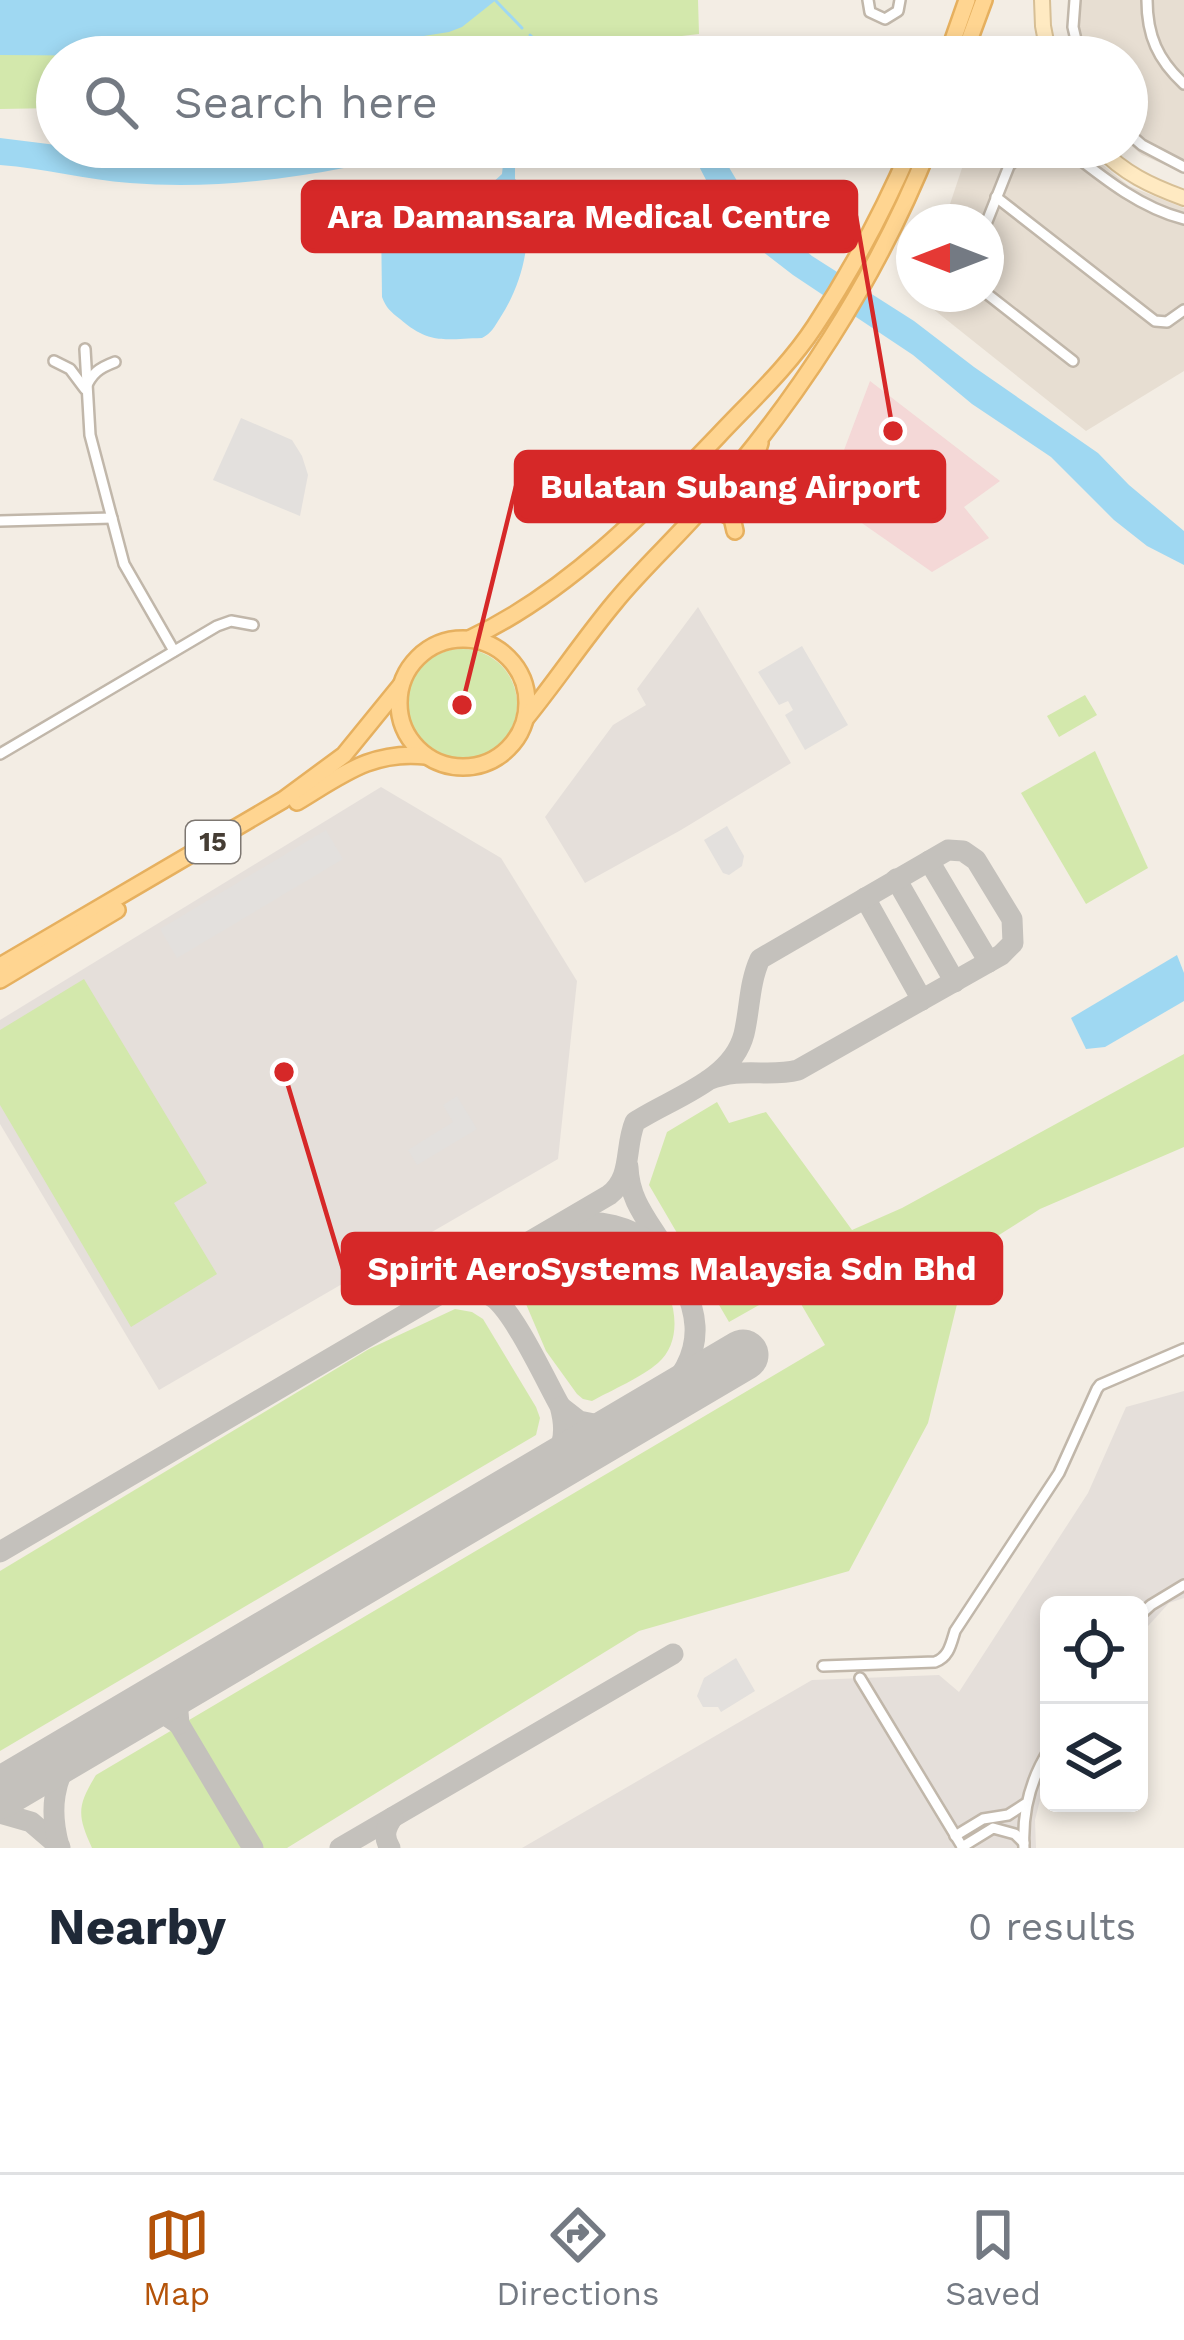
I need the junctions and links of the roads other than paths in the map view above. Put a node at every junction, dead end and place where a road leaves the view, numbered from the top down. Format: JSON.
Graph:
{"nodes":[{"id":1,"x":868,"y":0,"type":"edge"},
{"id":2,"x":900,"y":0,"type":"edge"},
{"id":3,"x":967,"y":0,"type":"edge"},
{"id":4,"x":984,"y":0,"type":"edge"},
{"id":5,"x":1042,"y":0,"type":"edge"},
{"id":6,"x":1075,"y":0,"type":"edge"},
{"id":7,"x":1147,"y":0,"type":"edge"},
{"id":8,"x":954,"y":36,"type":"edge"},
{"id":9,"x":971,"y":36,"type":"edge"},
{"id":10,"x":1045,"y":36,"type":"edge"},
{"id":11,"x":1075,"y":36,"type":"edge"},
{"id":12,"x":1184,"y":84,"type":"edge"},
{"id":13,"x":1148,"y":148,"type":"edge"},
{"id":14,"x":1184,"y":166,"type":"edge"},
{"id":15,"x":901,"y":168,"type":"edge"},
{"id":16,"x":921,"y":168,"type":"edge"},
{"id":17,"x":1008,"y":168,"type":"edge"},
{"id":18,"x":1091,"y":168,"type":"edge"},
{"id":19,"x":1122,"y":168,"type":"edge"},
{"id":20,"x":996,"y":197,"type":"junction"},
{"id":21,"x":1184,"y":198,"type":"edge"},
{"id":22,"x":993,"y":204,"type":"edge"},
{"id":23,"x":1184,"y":219,"type":"edge"},
{"id":24,"x":1004,"y":307,"type":"edge"},
{"id":25,"x":1184,"y":310,"type":"edge"},
{"id":26,"x":85,"y":349,"type":"dead end"},
{"id":27,"x":1073,"y":361,"type":"dead end"},
{"id":28,"x":54,"y":362,"type":"dead end"},
{"id":29,"x":115,"y":362,"type":"dead end"},
{"id":30,"x":85,"y":389,"type":"junction"},
{"id":31,"x":763,"y":435,"type":"junction"},
{"id":32,"x":750,"y":474,"type":"junction"},
{"id":33,"x":706,"y":508,"type":"junction"},
{"id":34,"x":112,"y":518,"type":"junction"},
{"id":35,"x":0,"y":521,"type":"edge"},
{"id":36,"x":735,"y":531,"type":"dead end"},
{"id":37,"x":253,"y":625,"type":"dead end"},
{"id":38,"x":469,"y":639,"type":"junction"},
{"id":39,"x":174,"y":652,"type":"junction"},
{"id":40,"x":401,"y":686,"type":"junction"},
{"id":41,"x":526,"y":718,"type":"junction"},
{"id":42,"x":0,"y":754,"type":"edge"},
{"id":43,"x":426,"y":756,"type":"junction"},
{"id":44,"x":0,"y":966,"type":"edge"},
{"id":45,"x":0,"y":980,"type":"edge"},
{"id":46,"x":1184,"y":1349,"type":"edge"},
{"id":47,"x":1184,"y":1585,"type":"edge"},
{"id":48,"x":1148,"y":1608,"type":"edge"},
{"id":49,"x":823,"y":1666,"type":"dead end"},
{"id":50,"x":860,"y":1678,"type":"dead end"},
{"id":51,"x":1040,"y":1764,"type":"edge"},
{"id":52,"x":1027,"y":1802,"type":"junction"},
{"id":53,"x":955,"y":1836,"type":"junction"},
{"id":54,"x":1024,"y":1845,"type":"edge"},
{"id":55,"x":962,"y":1848,"type":"edge"}],
"edges":[{"from":1,"to":2,"type":"street"},
{"from":3,"to":8,"type":"main road"},
{"from":4,"to":9,"type":"main road"},
{"from":5,"to":10,"type":"street"},
{"from":6,"to":11,"type":"street"},
{"from":7,"to":12,"type":"street"},
{"from":13,"to":14,"type":"street"},
{"from":15,"to":38,"type":"main road","number":"15"},
{"from":16,"to":31,"type":"main road","number":"15"},
{"from":17,"to":20,"type":"street"},
{"from":18,"to":23,"type":"street"},
{"from":19,"to":21,"type":"street"},
{"from":20,"to":22,"type":"street"},
{"from":20,"to":25,"type":"street"},
{"from":24,"to":27,"type":"street"},
{"from":26,"to":30,"type":"street"},
{"from":28,"to":30,"type":"street"},
{"from":29,"to":30,"type":"street"},
{"from":30,"to":34,"type":"street"},
{"from":31,"to":32,"type":"main road"},
{"from":31,"to":33,"type":"main road","number":"15"},
{"from":32,"to":33,"type":"main road"},
{"from":32,"to":33,"type":"main road"},
{"from":33,"to":36,"type":"main road"},
{"from":33,"to":41,"type":"main road","number":"15"},
{"from":34,"to":35,"type":"street"},
{"from":34,"to":39,"type":"street"},
{"from":37,"to":39,"type":"street"},
{"from":38,"to":40,"type":"main road","number":"15"},
{"from":38,"to":41,"type":"main road"},
{"from":39,"to":42,"type":"street"},
{"from":40,"to":43,"type":"main road"},
{"from":40,"to":44,"type":"main road","number":"15"},
{"from":41,"to":43,"type":"main road","number":"15"},
{"from":43,"to":45,"type":"main road","number":"15"},
{"from":46,"to":49,"type":"street"},
{"from":47,"to":48,"type":"street"},
{"from":50,"to":53,"type":"street"},
{"from":51,"to":52,"type":"street"},
{"from":52,"to":53,"type":"street"},
{"from":52,"to":54,"type":"street"},
{"from":53,"to":55,"type":"street"},
{"from":54,"to":55,"type":"street"}]}
